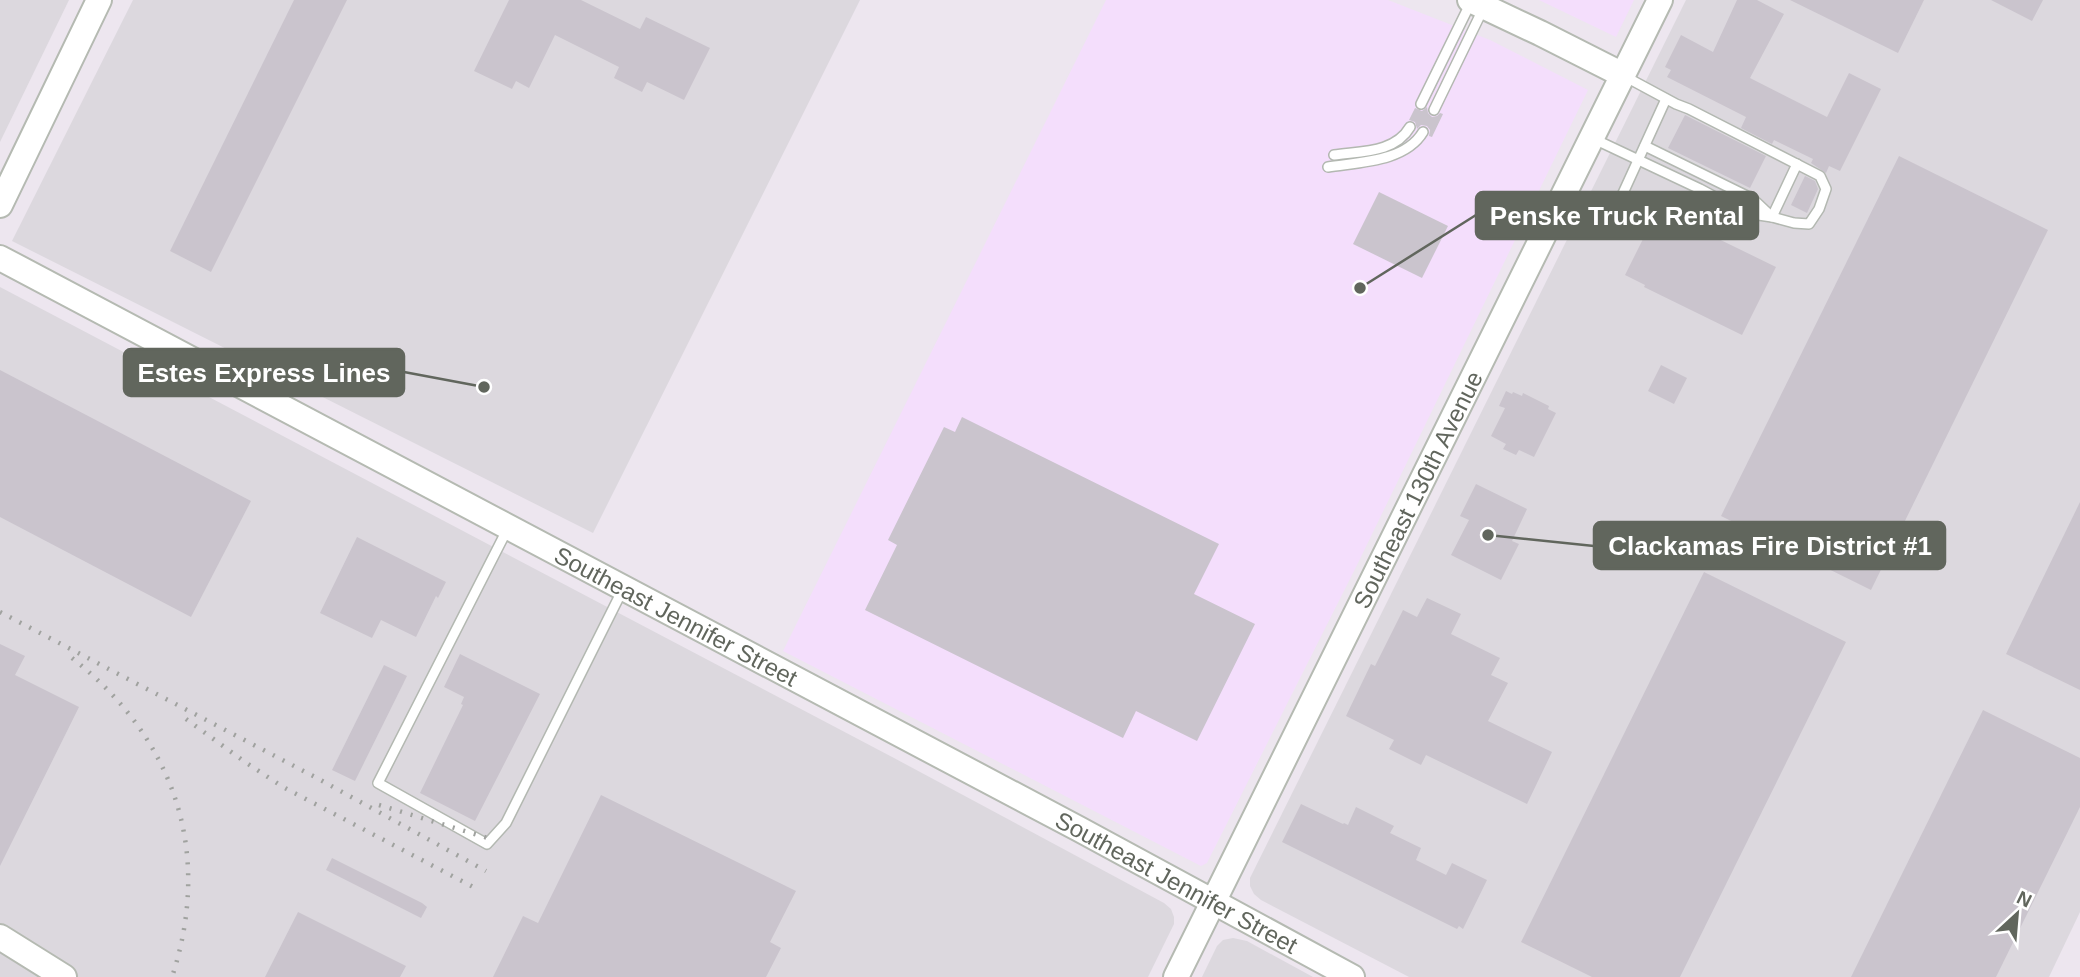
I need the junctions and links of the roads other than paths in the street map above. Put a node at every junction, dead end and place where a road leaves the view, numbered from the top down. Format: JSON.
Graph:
{"nodes":[{"id":1,"x":99,"y":0,"type":"edge"},
{"id":2,"x":1660,"y":0,"type":"edge"},
{"id":3,"x":1475,"y":2,"type":"edge"},
{"id":4,"x":1623,"y":75,"type":"junction"},
{"id":5,"x":1666,"y":99,"type":"junction"},
{"id":6,"x":1421,"y":104,"type":"dead end"},
{"id":7,"x":1434,"y":110,"type":"dead end"},
{"id":8,"x":1410,"y":127,"type":"dead end"},
{"id":9,"x":1423,"y":132,"type":"dead end"},
{"id":10,"x":1592,"y":138,"type":"junction"},
{"id":11,"x":1645,"y":146,"type":"junction"},
{"id":12,"x":1334,"y":155,"type":"dead end"},
{"id":13,"x":1638,"y":161,"type":"junction"},
{"id":14,"x":1797,"y":164,"type":"junction"},
{"id":15,"x":1328,"y":167,"type":"dead end"},
{"id":16,"x":0,"y":205,"type":"edge"},
{"id":17,"x":1772,"y":216,"type":"junction"},
{"id":18,"x":1608,"y":226,"type":"dead end"},
{"id":19,"x":0,"y":258,"type":"edge"},
{"id":20,"x":508,"y":527,"type":"junction"},
{"id":21,"x":624,"y":588,"type":"junction"},
{"id":22,"x":1214,"y":901,"type":"junction"},
{"id":23,"x":0,"y":937,"type":"edge"},
{"id":24,"x":64,"y":977,"type":"edge"},
{"id":25,"x":1176,"y":977,"type":"edge"},
{"id":26,"x":1352,"y":977,"type":"edge"}],
"edges":[{"from":1,"to":16,"type":"main road"},
{"from":2,"to":4,"type":"main road","name":"Southeast 130th Avenue"},
{"from":3,"to":4,"type":"main road"},
{"from":3,"to":6,"type":"lane"},
{"from":3,"to":7,"type":"lane"},
{"from":4,"to":5,"type":"lane"},
{"from":4,"to":10,"type":"main road","name":"Southeast 130th Avenue"},
{"from":5,"to":11,"type":"lane"},
{"from":5,"to":14,"type":"lane"},
{"from":8,"to":12,"type":"lane"},
{"from":9,"to":15,"type":"lane"},
{"from":10,"to":13,"type":"lane"},
{"from":10,"to":22,"type":"main road","name":"Southeast 130th Avenue"},
{"from":11,"to":13,"type":"lane"},
{"from":11,"to":17,"type":"lane"},
{"from":13,"to":17,"type":"lane"},
{"from":13,"to":18,"type":"lane"},
{"from":14,"to":17,"type":"lane"},
{"from":14,"to":17,"type":"lane"},
{"from":19,"to":20,"type":"main road","name":"Southeast Jennifer Street"},
{"from":20,"to":21,"type":"main road","name":"Southeast Jennifer Street"},
{"from":20,"to":21,"type":"lane"},
{"from":21,"to":22,"type":"main road","name":"Southeast Jennifer Street"},
{"from":22,"to":25,"type":"main road","name":"Southeast 130th Avenue"},
{"from":22,"to":26,"type":"main road","name":"Southeast Jennifer Street"},
{"from":23,"to":24,"type":"main road"}]}
